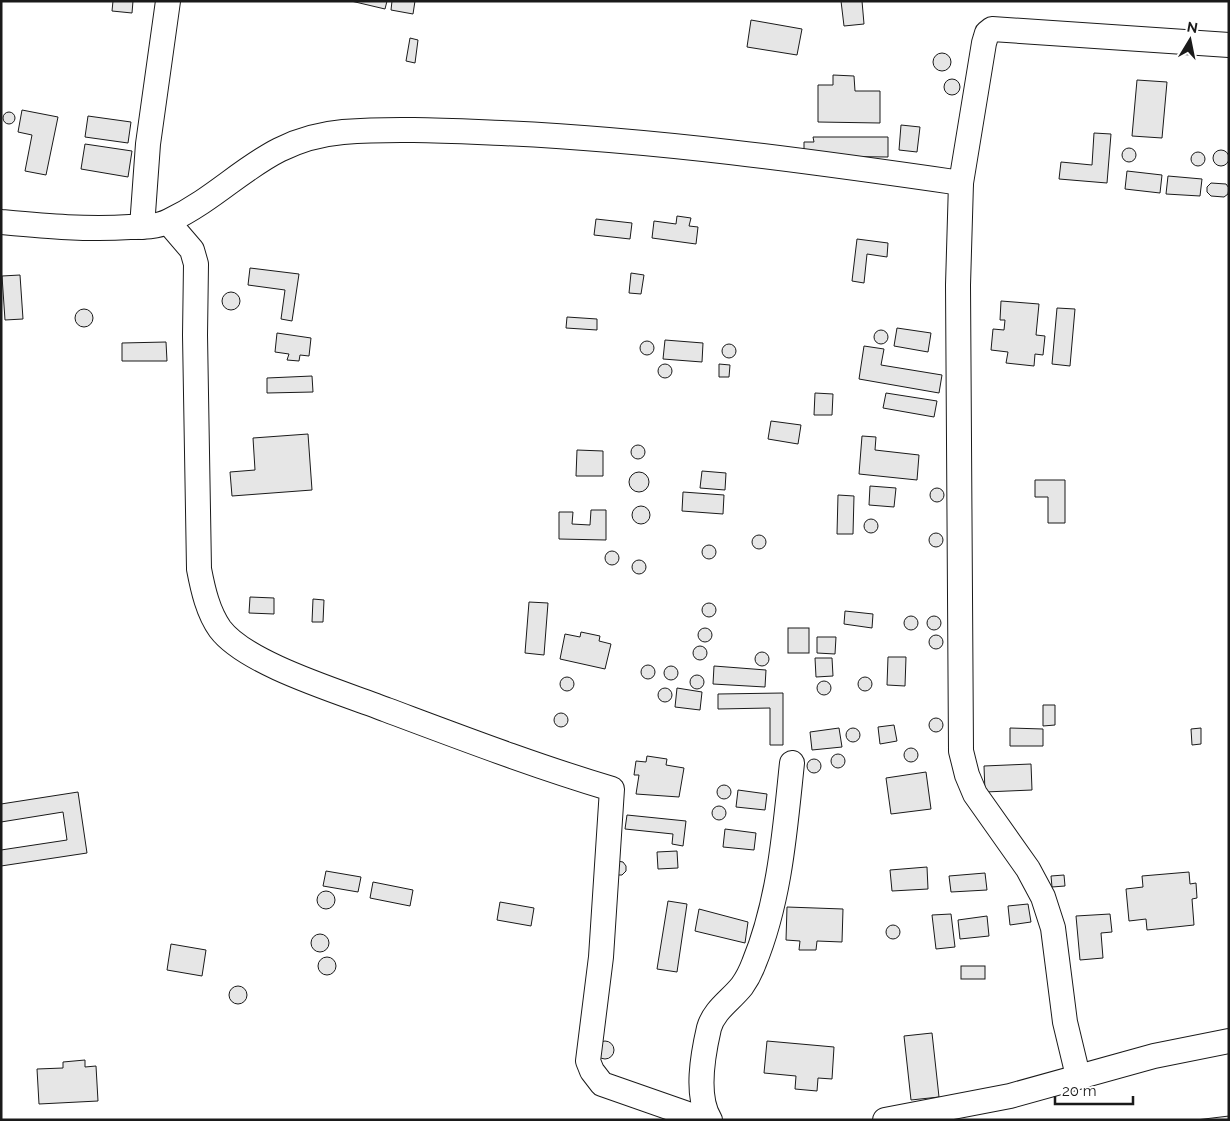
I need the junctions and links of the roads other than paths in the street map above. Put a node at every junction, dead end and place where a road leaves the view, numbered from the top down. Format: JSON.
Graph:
{"nodes":[{"id":1,"x":168,"y":1,"type":"edge"},
{"id":2,"x":1229,"y":45,"type":"edge"},
{"id":3,"x":961,"y":183,"type":"junction"},
{"id":4,"x":1,"y":222,"type":"edge"},
{"id":5,"x":168,"y":222,"type":"junction"},
{"id":6,"x":142,"y":227,"type":"junction"},
{"id":7,"x":792,"y":763,"type":"dead end"},
{"id":8,"x":1229,"y":1042,"type":"edge"},
{"id":9,"x":1078,"y":1076,"type":"junction"},
{"id":10,"x":704,"y":1120,"type":"edge"},
{"id":11,"x":710,"y":1120,"type":"edge"},
{"id":12,"x":884,"y":1120,"type":"edge"}],
"edges":[{"from":1,"to":6,"type":"street"},
{"from":2,"to":3,"type":"street"},
{"from":3,"to":5,"type":"street"},
{"from":3,"to":9,"type":"street"},
{"from":4,"to":6,"type":"street"},
{"from":5,"to":6,"type":"street"},
{"from":5,"to":10,"type":"street"},
{"from":7,"to":11,"type":"street"},
{"from":8,"to":9,"type":"street"},
{"from":9,"to":12,"type":"street"}]}
